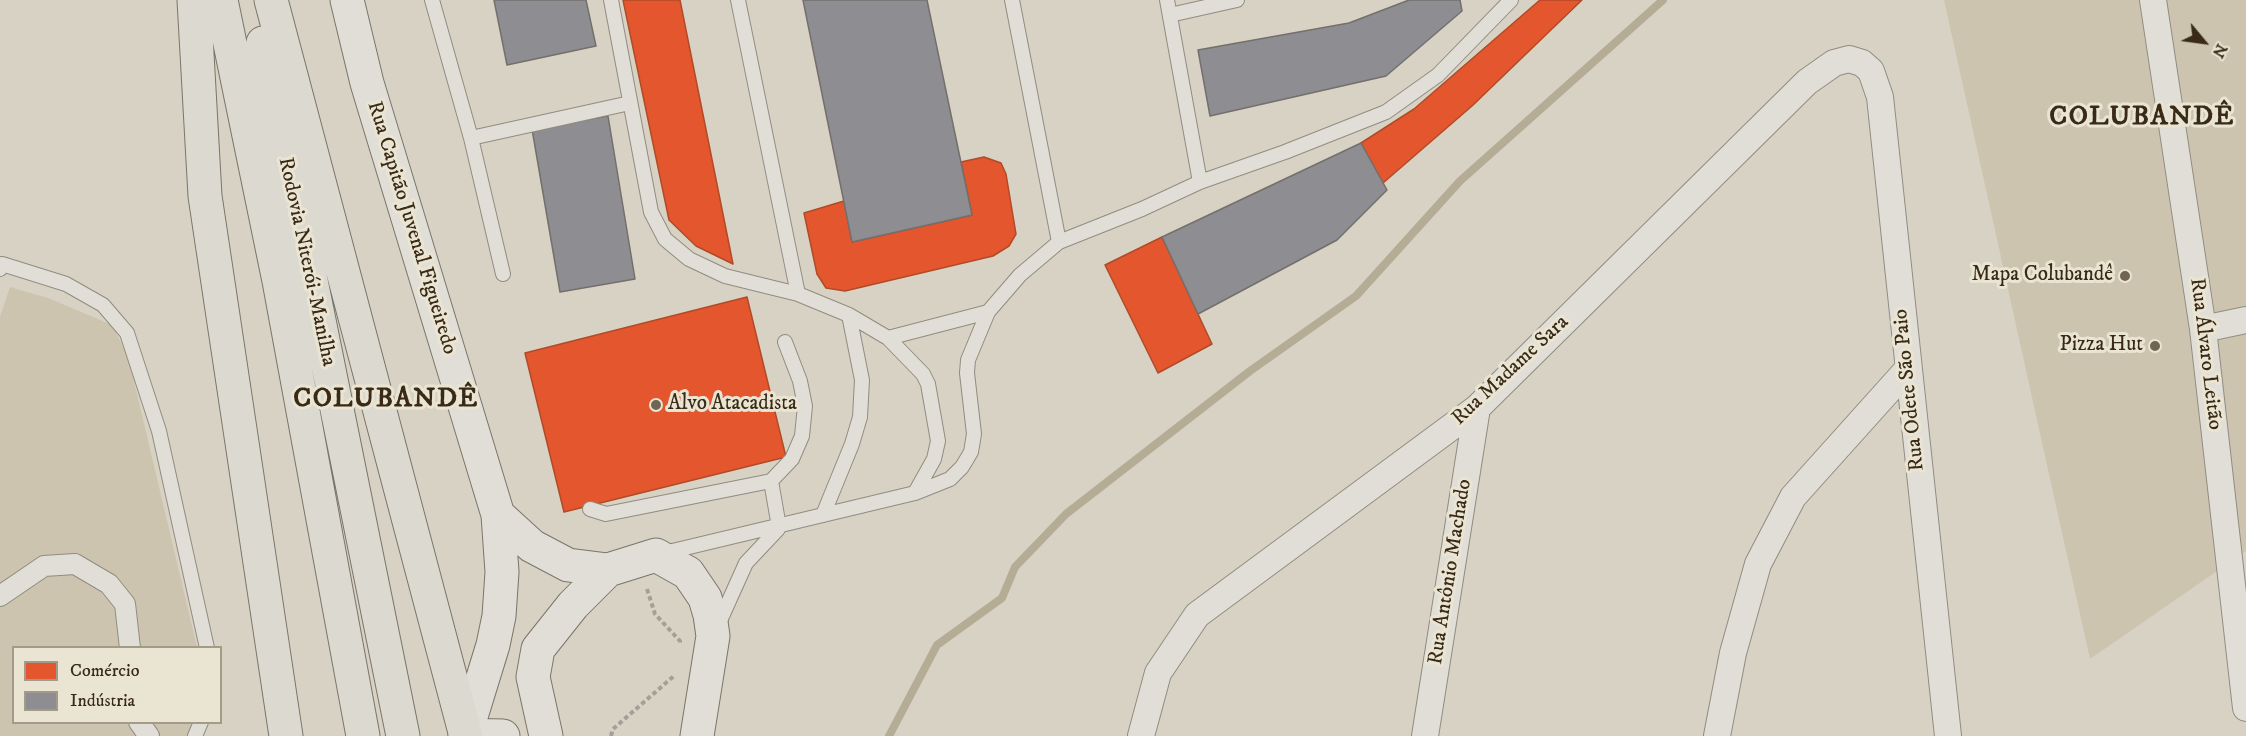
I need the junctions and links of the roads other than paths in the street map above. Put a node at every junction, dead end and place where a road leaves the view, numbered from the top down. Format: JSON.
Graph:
{"nodes":[{"id":1,"x":194,"y":0,"type":"edge"},
{"id":2,"x":221,"y":0,"type":"edge"},
{"id":3,"x":255,"y":0,"type":"edge"},
{"id":4,"x":271,"y":0,"type":"edge"},
{"id":5,"x":347,"y":0,"type":"edge"},
{"id":6,"x":432,"y":0,"type":"edge"},
{"id":7,"x":611,"y":0,"type":"edge"},
{"id":8,"x":738,"y":0,"type":"edge"},
{"id":9,"x":1012,"y":0,"type":"edge"},
{"id":10,"x":1167,"y":0,"type":"edge"},
{"id":11,"x":1237,"y":0,"type":"edge"},
{"id":12,"x":1511,"y":0,"type":"edge"},
{"id":13,"x":2153,"y":0,"type":"edge"},
{"id":14,"x":1170,"y":15,"type":"junction"},
{"id":15,"x":1849,"y":59,"type":"joint"},
{"id":16,"x":630,"y":103,"type":"junction"},
{"id":17,"x":471,"y":138,"type":"junction"},
{"id":18,"x":1200,"y":182,"type":"junction"},
{"id":19,"x":1059,"y":242,"type":"junction"},
{"id":20,"x":1,"y":265,"type":"edge"},
{"id":21,"x":504,"y":274,"type":"dead end"},
{"id":22,"x":798,"y":294,"type":"junction"},
{"id":23,"x":988,"y":312,"type":"junction"},
{"id":24,"x":849,"y":315,"type":"junction"},
{"id":25,"x":2246,"y":320,"type":"edge"},
{"id":26,"x":2203,"y":329,"type":"junction"},
{"id":27,"x":888,"y":338,"type":"junction"},
{"id":28,"x":785,"y":342,"type":"dead end"},
{"id":29,"x":1907,"y":370,"type":"junction"},
{"id":30,"x":1477,"y":408,"type":"junction"},
{"id":31,"x":771,"y":481,"type":"junction"},
{"id":32,"x":915,"y":493,"type":"junction"},
{"id":33,"x":590,"y":509,"type":"dead end"},
{"id":34,"x":498,"y":515,"type":"junction"},
{"id":35,"x":823,"y":515,"type":"junction"},
{"id":36,"x":779,"y":528,"type":"junction"},
{"id":37,"x":650,"y":568,"type":"junction"},
{"id":38,"x":608,"y":570,"type":"junction"},
{"id":39,"x":0,"y":596,"type":"edge"},
{"id":40,"x":713,"y":636,"type":"junction"},
{"id":41,"x":130,"y":646,"type":"edge"},
{"id":42,"x":207,"y":646,"type":"edge"},
{"id":43,"x":2246,"y":708,"type":"edge"},
{"id":44,"x":402,"y":732,"type":"edge"},
{"id":45,"x":286,"y":736,"type":"edge"},
{"id":46,"x":363,"y":736,"type":"edge"},
{"id":47,"x":466,"y":736,"type":"edge"},
{"id":48,"x":503,"y":736,"type":"edge"},
{"id":49,"x":546,"y":736,"type":"edge"},
{"id":50,"x":697,"y":736,"type":"edge"},
{"id":51,"x":1141,"y":736,"type":"edge"},
{"id":52,"x":1425,"y":736,"type":"edge"},
{"id":53,"x":1717,"y":736,"type":"edge"},
{"id":54,"x":1948,"y":736,"type":"edge"}],
"edges":[{"from":1,"to":45,"type":"highway"},
{"from":2,"to":46,"type":"highway","name":"Rodovia Niterói-Manilha"},
{"from":3,"to":44,"type":"highway","name":"Rodovia Niterói-Manilha"},
{"from":4,"to":47,"type":"highway"},
{"from":5,"to":34,"type":"main road","name":"Rua Capitão Juvenal Figueiredo"},
{"from":6,"to":17,"type":"lane"},
{"from":7,"to":16,"type":"lane"},
{"from":8,"to":22,"type":"lane"},
{"from":9,"to":19,"type":"lane"},
{"from":10,"to":14,"type":"lane"},
{"from":11,"to":14,"type":"lane"},
{"from":12,"to":18,"type":"lane"},
{"from":13,"to":26,"type":"street","name":"Rua Álvaro Leitão"},
{"from":14,"to":18,"type":"lane"},
{"from":15,"to":29,"type":"street","name":"Rua Odete São Paio"},
{"from":15,"to":30,"type":"street","name":"Rua Madame Sara"},
{"from":16,"to":17,"type":"lane"},
{"from":16,"to":22,"type":"lane"},
{"from":17,"to":21,"type":"lane"},
{"from":18,"to":19,"type":"lane"},
{"from":19,"to":23,"type":"lane"},
{"from":20,"to":42,"type":"lane"},
{"from":22,"to":24,"type":"lane"},
{"from":23,"to":27,"type":"lane"},
{"from":23,"to":32,"type":"lane"},
{"from":24,"to":27,"type":"lane"},
{"from":24,"to":35,"type":"lane"},
{"from":25,"to":26,"type":"street"},
{"from":26,"to":43,"type":"street","name":"Rua Álvaro Leitão"},
{"from":27,"to":32,"type":"lane"},
{"from":28,"to":31,"type":"lane"},
{"from":29,"to":53,"type":"street"},
{"from":29,"to":54,"type":"street","name":"Rua Odete São Paio"},
{"from":30,"to":51,"type":"street","name":"Rua Madame Sara"},
{"from":30,"to":52,"type":"street","name":"Rua Antônio Machado"},
{"from":31,"to":33,"type":"lane"},
{"from":31,"to":36,"type":"lane"},
{"from":32,"to":35,"type":"lane"},
{"from":34,"to":38,"type":"main road"},
{"from":34,"to":47,"type":"main road","name":"Rua Capitão Juvenal Figueiredo"},
{"from":35,"to":36,"type":"lane"},
{"from":36,"to":37,"type":"lane"},
{"from":36,"to":40,"type":"lane"},
{"from":37,"to":38,"type":"main road"},
{"from":37,"to":40,"type":"main road"},
{"from":38,"to":49,"type":"main road"},
{"from":39,"to":41,"type":"street"},
{"from":40,"to":50,"type":"main road"},
{"from":47,"to":48,"type":"main road"}]}
